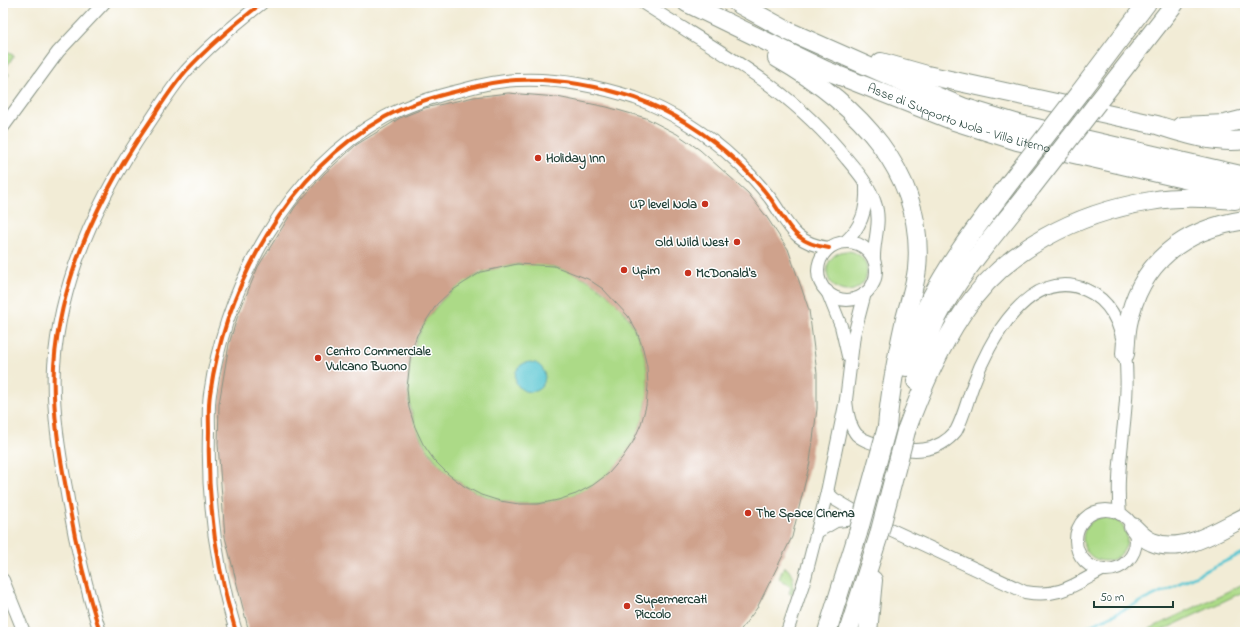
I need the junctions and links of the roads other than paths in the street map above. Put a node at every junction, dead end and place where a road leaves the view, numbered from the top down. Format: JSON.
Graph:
{"nodes":[{"id":1,"x":104,"y":3,"type":"edge"},
{"id":2,"x":262,"y":3,"type":"edge"},
{"id":3,"x":643,"y":3,"type":"edge"},
{"id":4,"x":686,"y":3,"type":"edge"},
{"id":5,"x":737,"y":3,"type":"edge"},
{"id":6,"x":1147,"y":3,"type":"edge"},
{"id":7,"x":1175,"y":3,"type":"edge"},
{"id":8,"x":788,"y":31,"type":"junction"},
{"id":9,"x":1245,"y":119,"type":"edge"},
{"id":10,"x":1157,"y":125,"type":"junction"},
{"id":11,"x":3,"y":127,"type":"edge"},
{"id":12,"x":1245,"y":140,"type":"edge"},
{"id":13,"x":1245,"y":176,"type":"edge"},
{"id":14,"x":866,"y":184,"type":"junction"},
{"id":15,"x":1245,"y":193,"type":"edge"},
{"id":16,"x":1198,"y":198,"type":"junction"},
{"id":17,"x":1245,"y":200,"type":"edge"},
{"id":18,"x":1245,"y":204,"type":"edge"},
{"id":19,"x":1245,"y":220,"type":"edge"},
{"id":20,"x":845,"y":242,"type":"junction"},
{"id":21,"x":829,"y":248,"type":"junction"},
{"id":22,"x":874,"y":260,"type":"junction"},
{"id":23,"x":827,"y":291,"type":"junction"},
{"id":24,"x":865,"y":293,"type":"junction"},
{"id":25,"x":1125,"y":354,"type":"junction"},
{"id":26,"x":849,"y":368,"type":"junction"},
{"id":27,"x":846,"y":400,"type":"junction"},
{"id":28,"x":887,"y":427,"type":"junction"},
{"id":29,"x":906,"y":431,"type":"junction"},
{"id":30,"x":827,"y":492,"type":"junction"},
{"id":31,"x":1245,"y":517,"type":"edge"},
{"id":32,"x":1127,"y":520,"type":"junction"},
{"id":33,"x":862,"y":526,"type":"junction"},
{"id":34,"x":817,"y":532,"type":"junction"},
{"id":35,"x":878,"y":538,"type":"junction"},
{"id":36,"x":1102,"y":570,"type":"junction"},
{"id":37,"x":3,"y":580,"type":"edge"},
{"id":38,"x":24,"y":632,"type":"edge"},
{"id":39,"x":100,"y":632,"type":"edge"},
{"id":40,"x":236,"y":632,"type":"edge"},
{"id":41,"x":787,"y":632,"type":"edge"},
{"id":42,"x":827,"y":632,"type":"edge"},
{"id":43,"x":848,"y":632,"type":"edge"},
{"id":44,"x":868,"y":632,"type":"edge"}],
"edges":[{"from":1,"to":11,"type":"street"},
{"from":2,"to":39,"type":"street"},
{"from":3,"to":14,"type":"street"},
{"from":4,"to":15,"type":"highway","name":"Asse di Supporto Nola - Villa Literno"},
{"from":4,"to":28,"type":"highway"},
{"from":5,"to":8,"type":"highway","name":"Asse di Supporto Nola - Villa Literno"},
{"from":6,"to":28,"type":"highway","bridge":true},
{"from":7,"to":29,"type":"highway","bridge":true},
{"from":8,"to":10,"type":"highway"},
{"from":8,"to":13,"type":"highway","name":"Asse di Supporto Nola - Villa Literno"},
{"from":9,"to":10,"type":"highway"},
{"from":10,"to":12,"type":"highway"},
{"from":14,"to":20,"type":"street"},
{"from":14,"to":22,"type":"street"},
{"from":16,"to":17,"type":"highway"},
{"from":16,"to":18,"type":"highway"},
{"from":16,"to":29,"type":"highway"},
{"from":19,"to":25,"type":"highway"},
{"from":20,"to":21,"type":"street"},
{"from":20,"to":22,"type":"street"},
{"from":21,"to":23,"type":"street"},
{"from":21,"to":40,"type":"street"},
{"from":22,"to":24,"type":"street"},
{"from":23,"to":24,"type":"street"},
{"from":23,"to":26,"type":"street"},
{"from":24,"to":26,"type":"street"},
{"from":25,"to":27,"type":"street"},
{"from":25,"to":32,"type":"street"},
{"from":26,"to":27,"type":"street"},
{"from":27,"to":30,"type":"street"},
{"from":28,"to":33,"type":"highway","bridge":true},
{"from":29,"to":35,"type":"highway","bridge":true},
{"from":30,"to":33,"type":"street"},
{"from":30,"to":34,"type":"street"},
{"from":31,"to":32,"type":"highway"},
{"from":32,"to":36,"type":"street"},
{"from":32,"to":36,"type":"street"},
{"from":33,"to":34,"type":"street"},
{"from":33,"to":36,"type":"street"},
{"from":33,"to":42,"type":"highway"},
{"from":34,"to":41,"type":"street"},
{"from":35,"to":43,"type":"highway"},
{"from":35,"to":44,"type":"highway"},
{"from":37,"to":38,"type":"street"}]}
